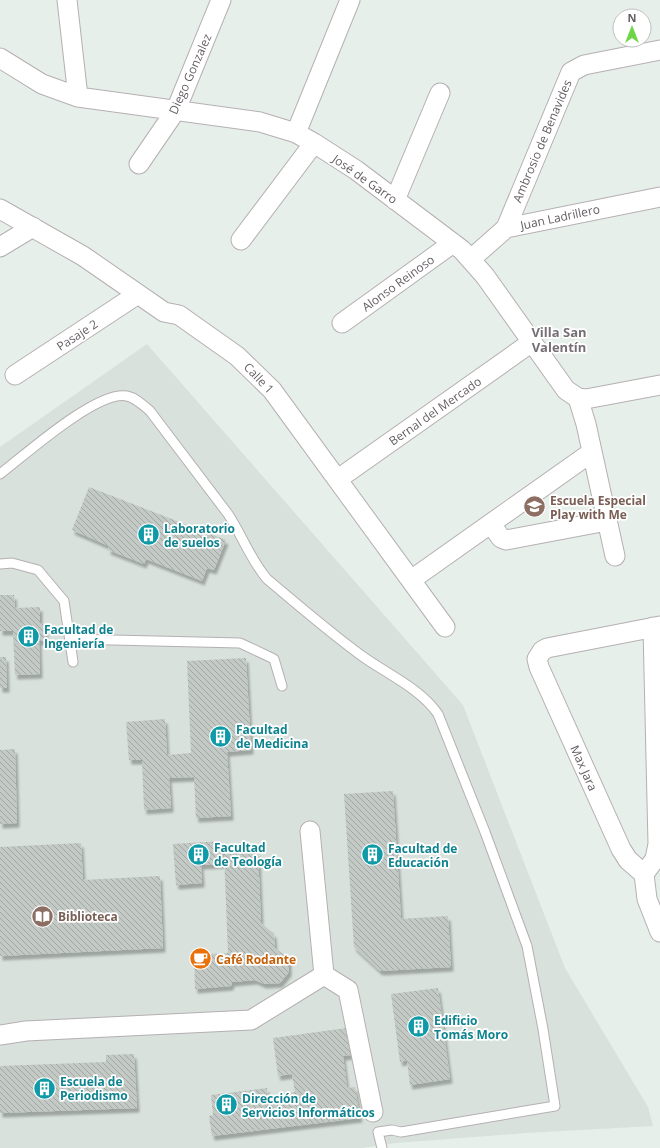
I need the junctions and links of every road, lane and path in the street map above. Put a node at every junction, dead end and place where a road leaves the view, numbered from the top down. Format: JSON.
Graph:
{"nodes":[{"id":1,"x":67,"y":0,"type":"edge"},
{"id":2,"x":221,"y":0,"type":"edge"},
{"id":3,"x":350,"y":0,"type":"edge"},
{"id":4,"x":660,"y":50,"type":"edge"},
{"id":5,"x":0,"y":58,"type":"edge"},
{"id":6,"x":440,"y":93,"type":"dead end"},
{"id":7,"x":78,"y":97,"type":"junction"},
{"id":8,"x":176,"y":110,"type":"junction"},
{"id":9,"x":296,"y":133,"type":"junction"},
{"id":10,"x":314,"y":143,"type":"junction"},
{"id":11,"x":139,"y":164,"type":"dead end"},
{"id":12,"x":660,"y":197,"type":"edge"},
{"id":13,"x":395,"y":200,"type":"junction"},
{"id":14,"x":0,"y":208,"type":"edge"},
{"id":15,"x":32,"y":227,"type":"junction"},
{"id":16,"x":506,"y":228,"type":"junction"},
{"id":17,"x":241,"y":240,"type":"dead end"},
{"id":18,"x":453,"y":243,"type":"junction"},
{"id":19,"x":0,"y":247,"type":"edge"},
{"id":20,"x":470,"y":258,"type":"junction"},
{"id":21,"x":138,"y":294,"type":"junction"},
{"id":22,"x":342,"y":323,"type":"dead end"},
{"id":23,"x":532,"y":342,"type":"junction"},
{"id":24,"x":15,"y":375,"type":"dead end"},
{"id":25,"x":660,"y":385,"type":"edge"},
{"id":26,"x":578,"y":398,"type":"junction"},
{"id":27,"x":592,"y":452,"type":"junction"},
{"id":28,"x":0,"y":474,"type":"edge"},
{"id":29,"x":338,"y":479,"type":"junction"},
{"id":30,"x":607,"y":521,"type":"junction"},
{"id":31,"x":491,"y":524,"type":"junction"},
{"id":32,"x":614,"y":556,"type":"dead end"},
{"id":33,"x":0,"y":564,"type":"edge"},
{"id":34,"x":411,"y":580,"type":"junction"},
{"id":35,"x":446,"y":627,"type":"dead end"},
{"id":36,"x":656,"y":627,"type":"edge"},
{"id":37,"x":70,"y":639,"type":"junction"},
{"id":38,"x":73,"y":662,"type":"dead end"},
{"id":39,"x":282,"y":686,"type":"dead end"},
{"id":40,"x":310,"y":831,"type":"dead end"},
{"id":41,"x":644,"y":874,"type":"junction"},
{"id":42,"x":660,"y":932,"type":"edge"},
{"id":43,"x":324,"y":975,"type":"junction"},
{"id":44,"x":0,"y":1035,"type":"edge"},
{"id":45,"x":373,"y":1112,"type":"dead end"},
{"id":46,"x":382,"y":1148,"type":"edge"}],
"edges":[{"from":1,"to":7,"type":"street"},
{"from":2,"to":8,"type":"street","name":"Diego Gonzalez"},
{"from":3,"to":9,"type":"street"},
{"from":4,"to":16,"type":"street","name":"Ambrosio de Benavides"},
{"from":5,"to":7,"type":"street","name":"José de Garro"},
{"from":6,"to":13,"type":"street"},
{"from":7,"to":8,"type":"street","name":"José de Garro"},
{"from":8,"to":9,"type":"street","name":"José de Garro"},
{"from":8,"to":11,"type":"street","name":"Diego Gonzalez"},
{"from":9,"to":10,"type":"street","name":"José de Garro"},
{"from":10,"to":13,"type":"street","name":"José de Garro"},
{"from":10,"to":17,"type":"street"},
{"from":12,"to":16,"type":"street","name":"Juan Ladrillero"},
{"from":13,"to":18,"type":"street","name":"José de Garro"},
{"from":14,"to":15,"type":"street","name":"Calle 1"},
{"from":15,"to":19,"type":"street"},
{"from":15,"to":21,"type":"street","name":"Calle 1"},
{"from":16,"to":20,"type":"street","name":"Juan Ladrillero"},
{"from":18,"to":20,"type":"street","name":"José de Garro"},
{"from":18,"to":22,"type":"street","name":"Alonso Reinoso"},
{"from":20,"to":23,"type":"street","name":"José de Garro"},
{"from":21,"to":24,"type":"street","name":"Pasaje 2"},
{"from":21,"to":29,"type":"street","name":"Calle 1"},
{"from":23,"to":26,"type":"street","name":"José de Garro"},
{"from":23,"to":29,"type":"street","name":"Bernal del Mercado"},
{"from":25,"to":26,"type":"street"},
{"from":26,"to":27,"type":"street"},
{"from":27,"to":30,"type":"street"},
{"from":27,"to":31,"type":"street"},
{"from":28,"to":46,"type":"lane"},
{"from":29,"to":34,"type":"street","name":"Calle 1"},
{"from":30,"to":31,"type":"street"},
{"from":30,"to":32,"type":"street"},
{"from":31,"to":34,"type":"street"},
{"from":33,"to":37,"type":"lane"},
{"from":34,"to":35,"type":"street","name":"Calle 1"},
{"from":36,"to":41,"type":"street"},
{"from":36,"to":41,"type":"street","name":"Max Jara"},
{"from":37,"to":38,"type":"lane"},
{"from":37,"to":39,"type":"lane"},
{"from":40,"to":43,"type":"street"},
{"from":41,"to":42,"type":"street"},
{"from":43,"to":44,"type":"street"},
{"from":43,"to":45,"type":"street"}]}
